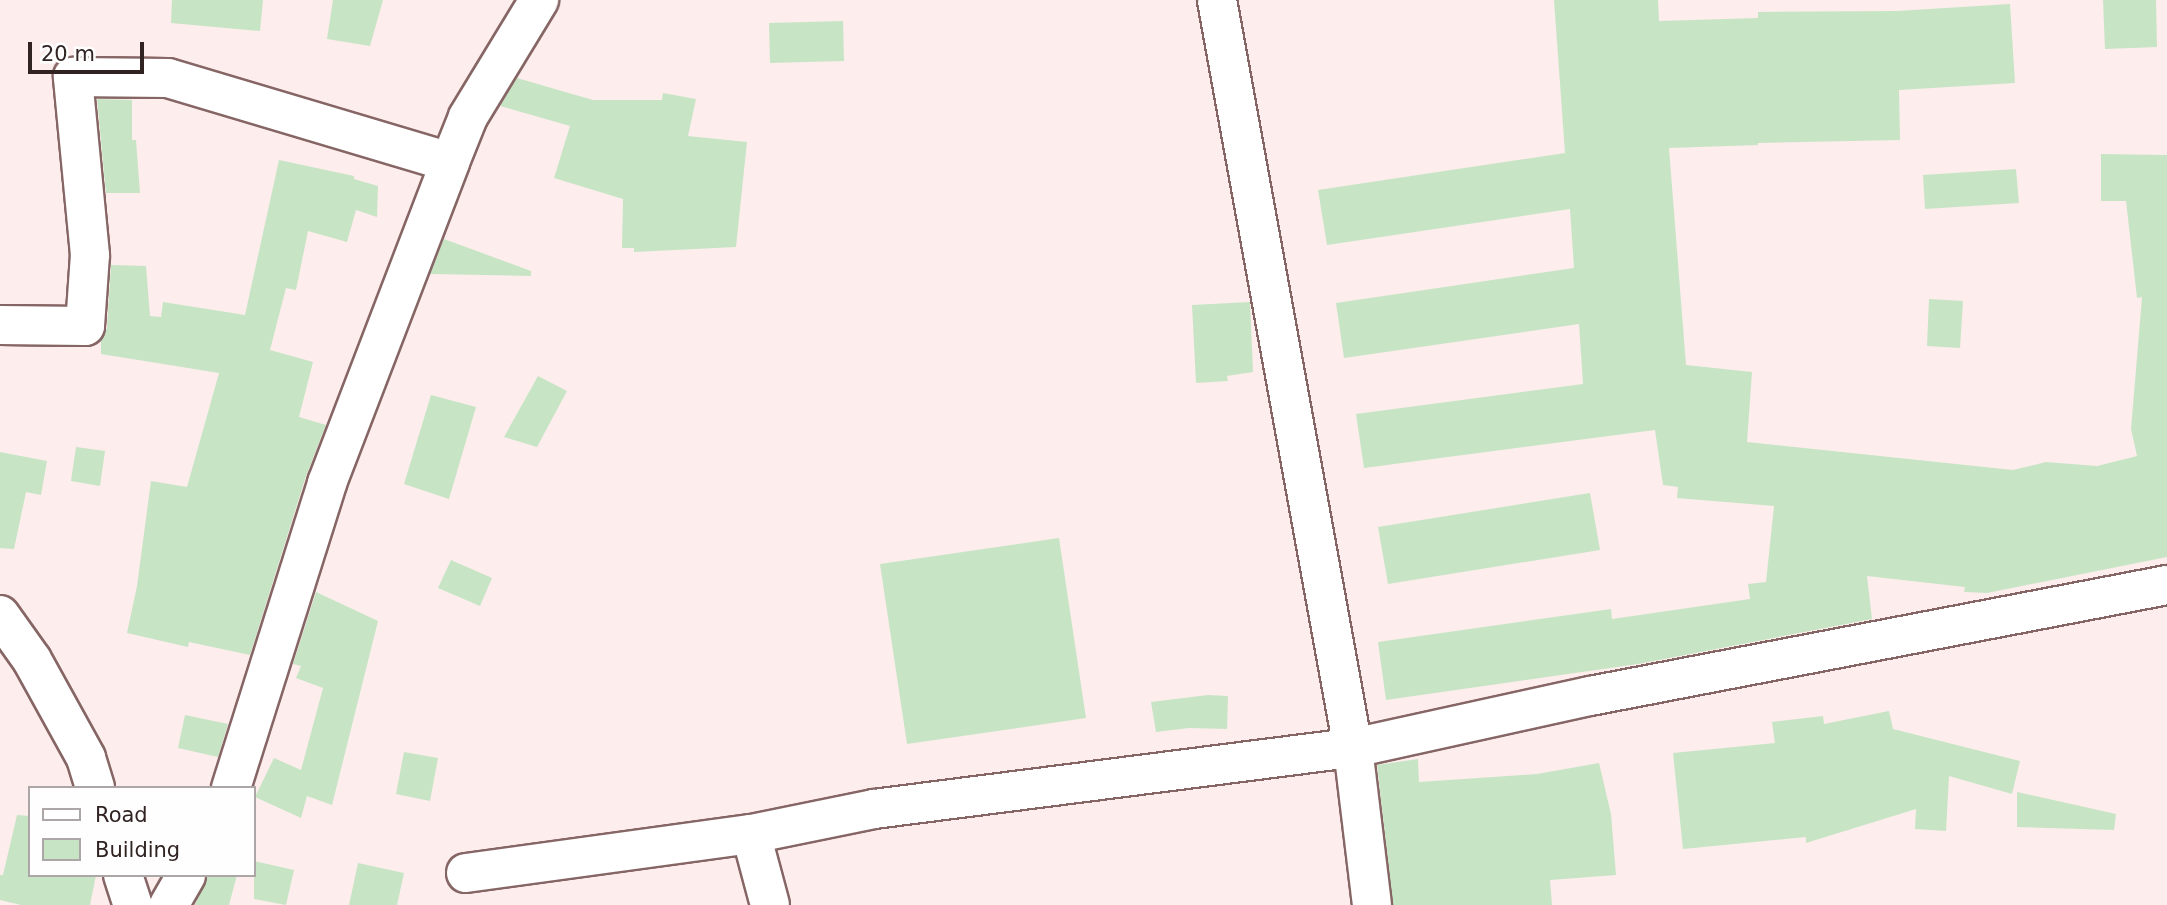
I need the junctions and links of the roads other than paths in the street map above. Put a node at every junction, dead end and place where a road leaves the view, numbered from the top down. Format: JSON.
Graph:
{"nodes":[{"id":1,"x":539,"y":0,"type":"edge"},
{"id":2,"x":1217,"y":0,"type":"edge"},
{"id":3,"x":450,"y":162,"type":"junction"},
{"id":4,"x":0,"y":325,"type":"edge"},
{"id":5,"x":2167,"y":585,"type":"edge"},
{"id":6,"x":0,"y":615,"type":"edge"},
{"id":7,"x":1353,"y":748,"type":"junction"},
{"id":8,"x":94,"y":786,"type":"edge"},
{"id":9,"x":232,"y":786,"type":"edge"},
{"id":10,"x":751,"y":834,"type":"junction"},
{"id":11,"x":466,"y":873,"type":"dead end"},
{"id":12,"x":124,"y":877,"type":"edge"},
{"id":13,"x":185,"y":877,"type":"edge"},
{"id":14,"x":132,"y":905,"type":"edge"},
{"id":15,"x":169,"y":905,"type":"edge"},
{"id":16,"x":771,"y":905,"type":"edge"},
{"id":17,"x":1373,"y":905,"type":"edge"}],
"edges":[{"from":1,"to":3,"type":"street"},
{"from":2,"to":7,"type":"street"},
{"from":3,"to":4,"type":"street"},
{"from":3,"to":9,"type":"street"},
{"from":5,"to":7,"type":"street"},
{"from":6,"to":8,"type":"street"},
{"from":7,"to":10,"type":"street"},
{"from":7,"to":17,"type":"street"},
{"from":10,"to":11,"type":"street"},
{"from":10,"to":16,"type":"street"},
{"from":12,"to":14,"type":"street"},
{"from":13,"to":15,"type":"street"}]}
